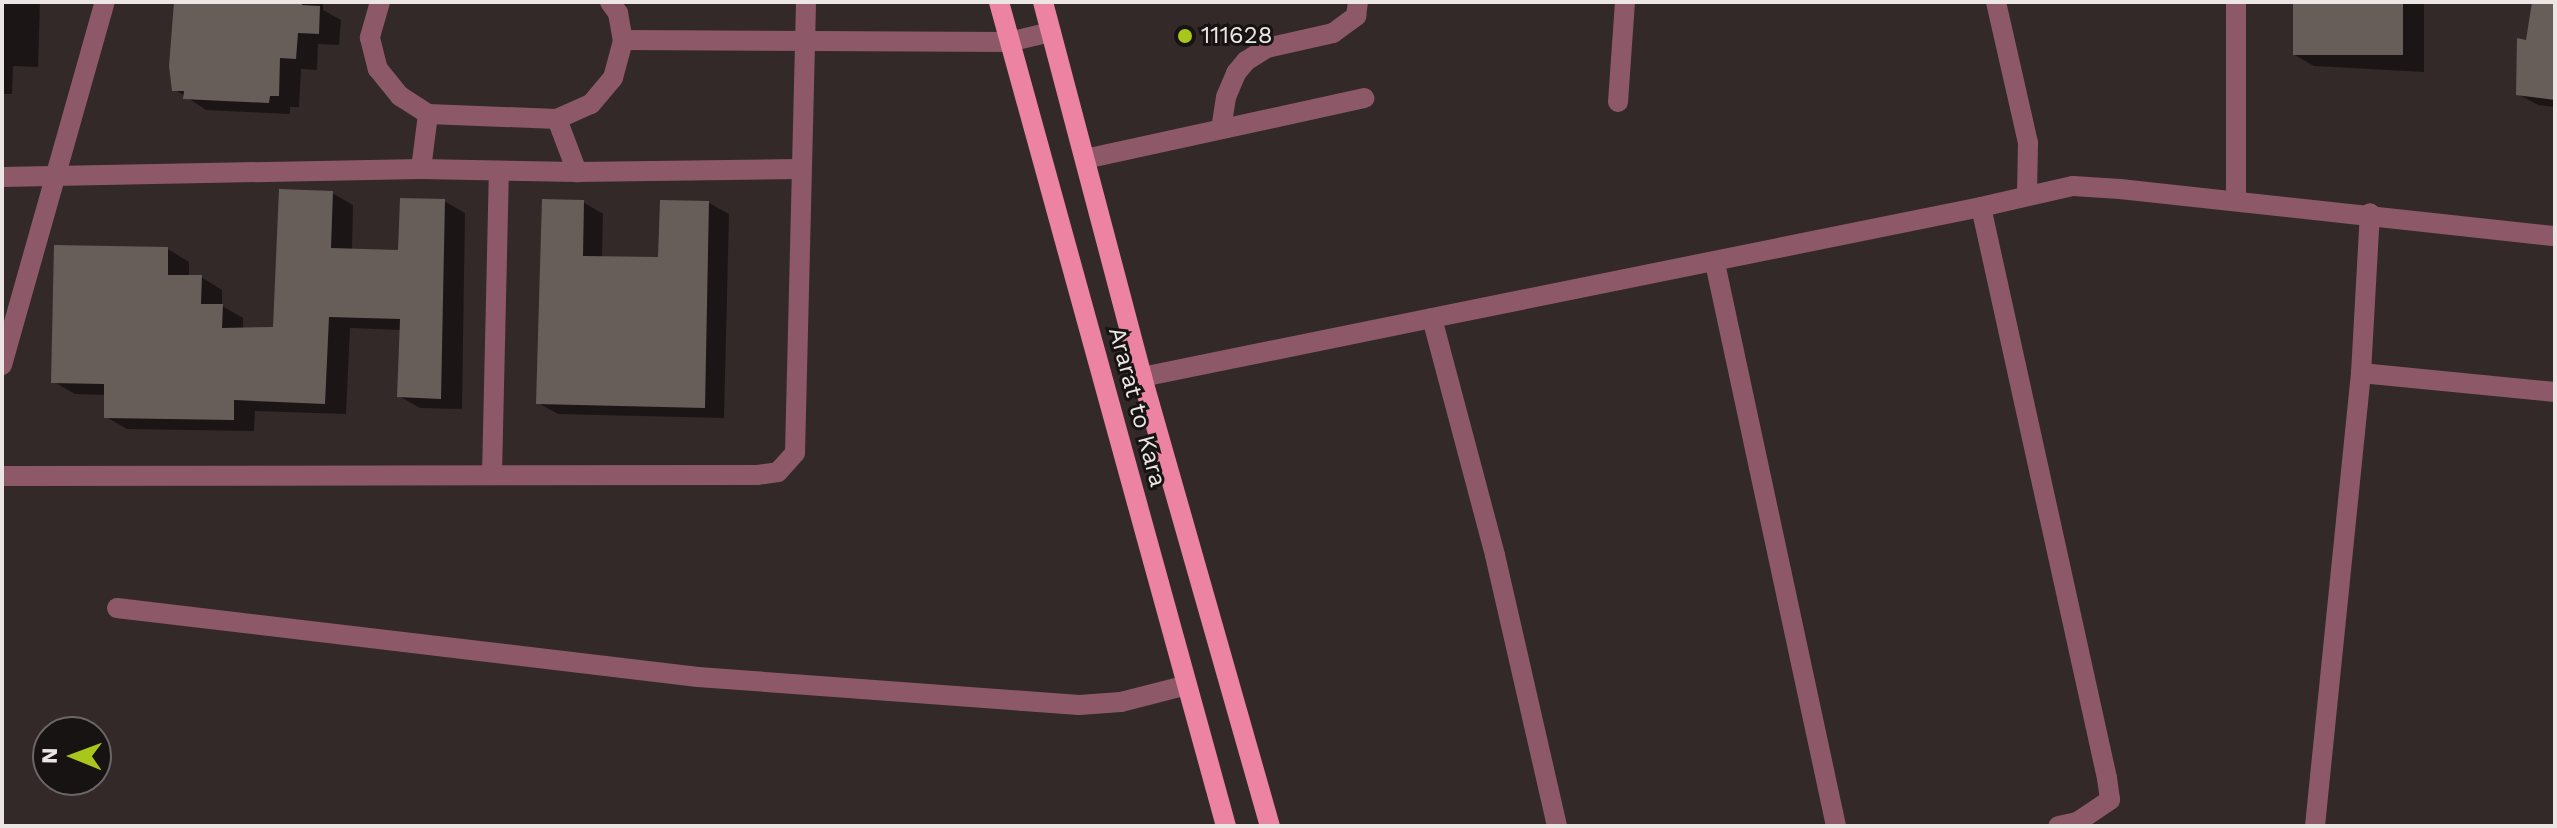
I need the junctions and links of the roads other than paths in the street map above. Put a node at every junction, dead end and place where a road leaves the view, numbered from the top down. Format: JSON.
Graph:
{"nodes":[{"id":1,"x":105,"y":2,"type":"edge"},
{"id":2,"x":380,"y":2,"type":"edge"},
{"id":3,"x":610,"y":2,"type":"edge"},
{"id":4,"x":806,"y":2,"type":"edge"},
{"id":5,"x":999,"y":2,"type":"edge"},
{"id":6,"x":1043,"y":2,"type":"edge"},
{"id":7,"x":1358,"y":2,"type":"edge"},
{"id":8,"x":1625,"y":2,"type":"edge"},
{"id":9,"x":1996,"y":2,"type":"edge"},
{"id":10,"x":2236,"y":2,"type":"edge"},
{"id":11,"x":1051,"y":32,"type":"junction"},
{"id":12,"x":623,"y":40,"type":"junction"},
{"id":13,"x":1009,"y":42,"type":"junction"},
{"id":14,"x":805,"y":43,"type":"junction"},
{"id":15,"x":1364,"y":98,"type":"dead end"},
{"id":16,"x":1618,"y":102,"type":"dead end"},
{"id":17,"x":428,"y":114,"type":"junction"},
{"id":18,"x":557,"y":119,"type":"junction"},
{"id":19,"x":1221,"y":129,"type":"junction"},
{"id":20,"x":1085,"y":159,"type":"junction"},
{"id":21,"x":421,"y":169,"type":"junction"},
{"id":22,"x":800,"y":169,"type":"junction"},
{"id":23,"x":499,"y":172,"type":"junction"},
{"id":24,"x":577,"y":172,"type":"junction"},
{"id":25,"x":55,"y":176,"type":"junction"},
{"id":26,"x":2,"y":177,"type":"edge"},
{"id":27,"x":2027,"y":195,"type":"junction"},
{"id":28,"x":2236,"y":200,"type":"junction"},
{"id":29,"x":1981,"y":207,"type":"junction"},
{"id":30,"x":2370,"y":213,"type":"junction"},
{"id":31,"x":2555,"y":236,"type":"edge"},
{"id":32,"x":1715,"y":263,"type":"junction"},
{"id":33,"x":1432,"y":318,"type":"junction"},
{"id":34,"x":2,"y":365,"type":"edge"},
{"id":35,"x":2361,"y":373,"type":"junction"},
{"id":36,"x":1142,"y":377,"type":"junction"},
{"id":37,"x":2555,"y":392,"type":"edge"},
{"id":38,"x":492,"y":475,"type":"junction"},
{"id":39,"x":2,"y":476,"type":"edge"},
{"id":40,"x":117,"y":608,"type":"dead end"},
{"id":41,"x":1187,"y":685,"type":"junction"},
{"id":42,"x":1226,"y":826,"type":"edge"},
{"id":43,"x":1270,"y":826,"type":"edge"},
{"id":44,"x":1557,"y":826,"type":"edge"},
{"id":45,"x":1836,"y":826,"type":"edge"},
{"id":46,"x":2058,"y":826,"type":"edge"},
{"id":47,"x":2315,"y":826,"type":"edge"}],
"edges":[{"from":1,"to":25,"type":"street"},
{"from":2,"to":17,"type":"street"},
{"from":3,"to":12,"type":"street"},
{"from":4,"to":14,"type":"street"},
{"from":5,"to":13,"type":"main road","name":"Ararat to Kara"},
{"from":6,"to":11,"type":"main road","name":"Ararat to Kara"},
{"from":7,"to":19,"type":"street"},
{"from":8,"to":16,"type":"street"},
{"from":9,"to":27,"type":"street"},
{"from":10,"to":28,"type":"street"},
{"from":11,"to":13,"type":"street"},
{"from":11,"to":20,"type":"main road","name":"Ararat to Kara"},
{"from":12,"to":14,"type":"street"},
{"from":12,"to":18,"type":"street"},
{"from":13,"to":14,"type":"street"},
{"from":13,"to":41,"type":"main road","name":"Ararat to Kara"},
{"from":14,"to":22,"type":"street"},
{"from":15,"to":19,"type":"street"},
{"from":17,"to":18,"type":"street"},
{"from":17,"to":21,"type":"street"},
{"from":18,"to":24,"type":"street"},
{"from":19,"to":20,"type":"street"},
{"from":20,"to":36,"type":"main road","name":"Ararat to Kara"},
{"from":21,"to":23,"type":"street"},
{"from":21,"to":25,"type":"street"},
{"from":22,"to":24,"type":"street"},
{"from":22,"to":38,"type":"street"},
{"from":23,"to":24,"type":"street"},
{"from":23,"to":38,"type":"street"},
{"from":25,"to":26,"type":"street"},
{"from":25,"to":34,"type":"street"},
{"from":27,"to":28,"type":"street"},
{"from":27,"to":29,"type":"street"},
{"from":28,"to":30,"type":"street"},
{"from":29,"to":32,"type":"street"},
{"from":29,"to":46,"type":"street"},
{"from":30,"to":31,"type":"street"},
{"from":30,"to":35,"type":"street"},
{"from":32,"to":33,"type":"street"},
{"from":32,"to":45,"type":"street"},
{"from":33,"to":36,"type":"street"},
{"from":33,"to":44,"type":"street"},
{"from":35,"to":37,"type":"street"},
{"from":35,"to":47,"type":"street"},
{"from":36,"to":43,"type":"main road","name":"Ararat to Kara"},
{"from":38,"to":39,"type":"street"},
{"from":40,"to":41,"type":"street"},
{"from":41,"to":42,"type":"main road","name":"Ararat to Kara"}]}
